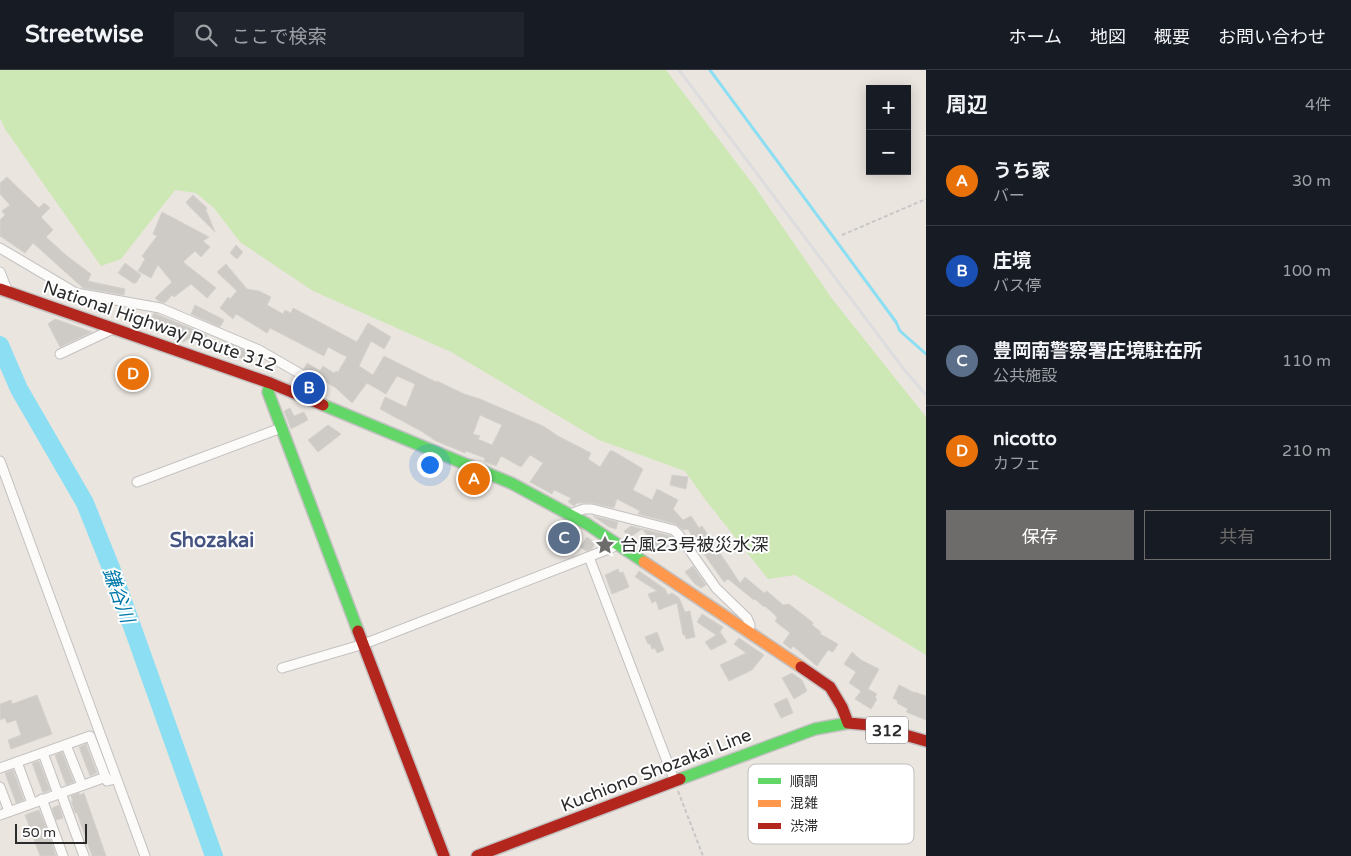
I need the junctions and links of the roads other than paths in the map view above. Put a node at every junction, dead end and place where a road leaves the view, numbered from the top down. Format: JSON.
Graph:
{"nodes":[{"id":1,"x":0,"y":248,"type":"edge"},
{"id":2,"x":0,"y":272,"type":"edge"},
{"id":3,"x":3,"y":290,"type":"edge"},
{"id":4,"x":113,"y":329,"type":"junction"},
{"id":5,"x":60,"y":354,"type":"dead end"},
{"id":6,"x":270,"y":383,"type":"junction"},
{"id":7,"x":306,"y":398,"type":"junction"},
{"id":8,"x":281,"y":428,"type":"junction"},
{"id":9,"x":0,"y":461,"type":"edge"},
{"id":10,"x":137,"y":482,"type":"dead end"},
{"id":11,"x":592,"y":509,"type":"junction"},
{"id":12,"x":569,"y":515,"type":"junction"},
{"id":13,"x":587,"y":524,"type":"junction"},
{"id":14,"x":615,"y":543,"type":"junction"},
{"id":15,"x":589,"y":557,"type":"junction"},
{"id":16,"x":749,"y":632,"type":"junction"},
{"id":17,"x":364,"y":644,"type":"junction"},
{"id":18,"x":282,"y":668,"type":"dead end"},
{"id":19,"x":848,"y":723,"type":"junction"},
{"id":20,"x":926,"y":741,"type":"edge"},
{"id":21,"x":66,"y":744,"type":"junction"},
{"id":22,"x":43,"y":753,"type":"junction"},
{"id":23,"x":17,"y":762,"type":"junction"},
{"id":24,"x":0,"y":768,"type":"edge"},
{"id":25,"x":106,"y":777,"type":"junction"},
{"id":26,"x":115,"y":779,"type":"junction"},
{"id":27,"x":675,"y":782,"type":"junction"},
{"id":28,"x":82,"y":785,"type":"junction"},
{"id":29,"x":0,"y":787,"type":"edge"},
{"id":30,"x":60,"y":793,"type":"junction"},
{"id":31,"x":42,"y":800,"type":"junction"},
{"id":32,"x":32,"y":803,"type":"junction"},
{"id":33,"x":9,"y":811,"type":"junction"},
{"id":34,"x":0,"y":815,"type":"edge"},
{"id":35,"x":141,"y":855,"type":"edge"},
{"id":36,"x":63,"y":856,"type":"edge"},
{"id":37,"x":84,"y":856,"type":"edge"},
{"id":38,"x":444,"y":856,"type":"edge"},
{"id":39,"x":477,"y":856,"type":"edge"}],
"edges":[{"from":1,"to":7,"type":"street"},
{"from":2,"to":3,"type":"street"},
{"from":3,"to":4,"type":"main road","name":"National Highway Route 312","number":"312"},
{"from":4,"to":5,"type":"street"},
{"from":4,"to":6,"type":"main road","name":"National Highway Route 312","number":"312"},
{"from":6,"to":7,"type":"main road","name":"National Highway Route 312","number":"312"},
{"from":6,"to":8,"type":"main road"},
{"from":7,"to":12,"type":"main road","name":"National Highway Route 312","number":"312"},
{"from":8,"to":10,"type":"street"},
{"from":8,"to":17,"type":"main road"},
{"from":9,"to":26,"type":"street"},
{"from":11,"to":12,"type":"street"},
{"from":11,"to":13,"type":"street"},
{"from":11,"to":16,"type":"street"},
{"from":12,"to":13,"type":"main road","name":"National Highway Route 312","number":"312"},
{"from":13,"to":14,"type":"main road","name":"National Highway Route 312","number":"312"},
{"from":14,"to":15,"type":"street"},
{"from":14,"to":16,"type":"main road","name":"National Highway Route 312","number":"312"},
{"from":15,"to":17,"type":"street"},
{"from":15,"to":27,"type":"street"},
{"from":16,"to":19,"type":"main road","name":"National Highway Route 312","number":"312"},
{"from":17,"to":18,"type":"street"},
{"from":17,"to":38,"type":"main road"},
{"from":19,"to":20,"type":"main road","number":"312"},
{"from":19,"to":27,"type":"main road","name":"Kuchiono Shozakai Line"},
{"from":21,"to":22,"type":"street"},
{"from":21,"to":25,"type":"street"},
{"from":21,"to":28,"type":"street"},
{"from":22,"to":23,"type":"street"},
{"from":22,"to":30,"type":"street"},
{"from":23,"to":24,"type":"street"},
{"from":23,"to":32,"type":"street"},
{"from":25,"to":26,"type":"street"},
{"from":25,"to":28,"type":"street"},
{"from":26,"to":35,"type":"street"},
{"from":27,"to":39,"type":"main road","name":"Kuchiono Shozakai Line"},
{"from":28,"to":30,"type":"street"},
{"from":29,"to":33,"type":"street"},
{"from":30,"to":31,"type":"street"},
{"from":30,"to":37,"type":"street"},
{"from":31,"to":32,"type":"street"},
{"from":31,"to":36,"type":"street"},
{"from":32,"to":33,"type":"street"},
{"from":33,"to":34,"type":"street"}]}
